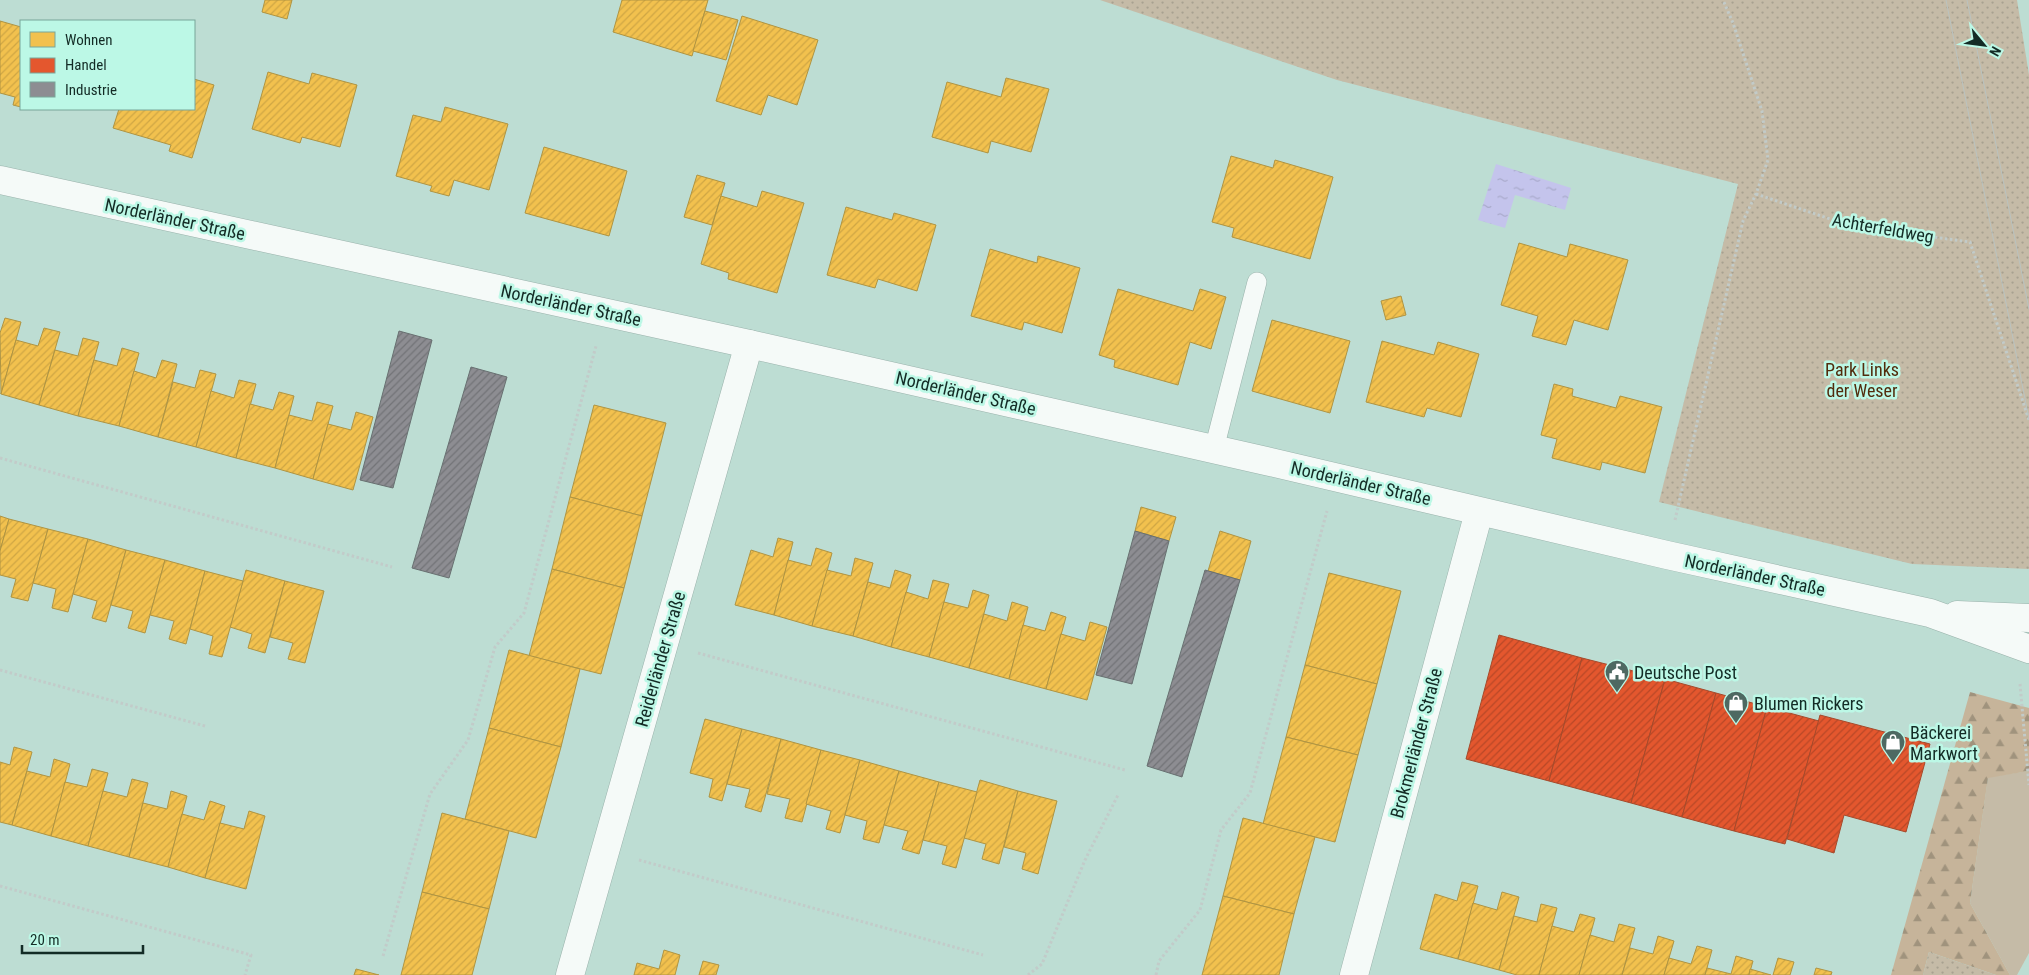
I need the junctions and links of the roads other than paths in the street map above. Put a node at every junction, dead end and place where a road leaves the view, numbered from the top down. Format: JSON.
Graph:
{"nodes":[{"id":1,"x":0,"y":180,"type":"edge"},
{"id":2,"x":1257,"y":282,"type":"dead end"},
{"id":3,"x":749,"y":344,"type":"junction"},
{"id":4,"x":1214,"y":449,"type":"junction"},
{"id":5,"x":1479,"y":512,"type":"junction"},
{"id":6,"x":1930,"y":614,"type":"junction"},
{"id":7,"x":2029,"y":618,"type":"edge"},
{"id":8,"x":2023,"y":647,"type":"edge"},
{"id":9,"x":570,"y":975,"type":"edge"},
{"id":10,"x":1354,"y":975,"type":"edge"}],
"edges":[{"from":1,"to":3,"type":"street","name":"Norderländer Straße"},
{"from":2,"to":4,"type":"lane"},
{"from":3,"to":4,"type":"street","name":"Norderländer Straße"},
{"from":3,"to":9,"type":"street","name":"Reiderländer Straße"},
{"from":4,"to":5,"type":"street","name":"Norderländer Straße"},
{"from":5,"to":6,"type":"street","name":"Norderländer Straße"},
{"from":5,"to":10,"type":"street","name":"Brokmerländer Straße"},
{"from":6,"to":7,"type":"street","name":"Norderländer Straße"},
{"from":6,"to":8,"type":"street","name":"Norderländer Straße"}]}
